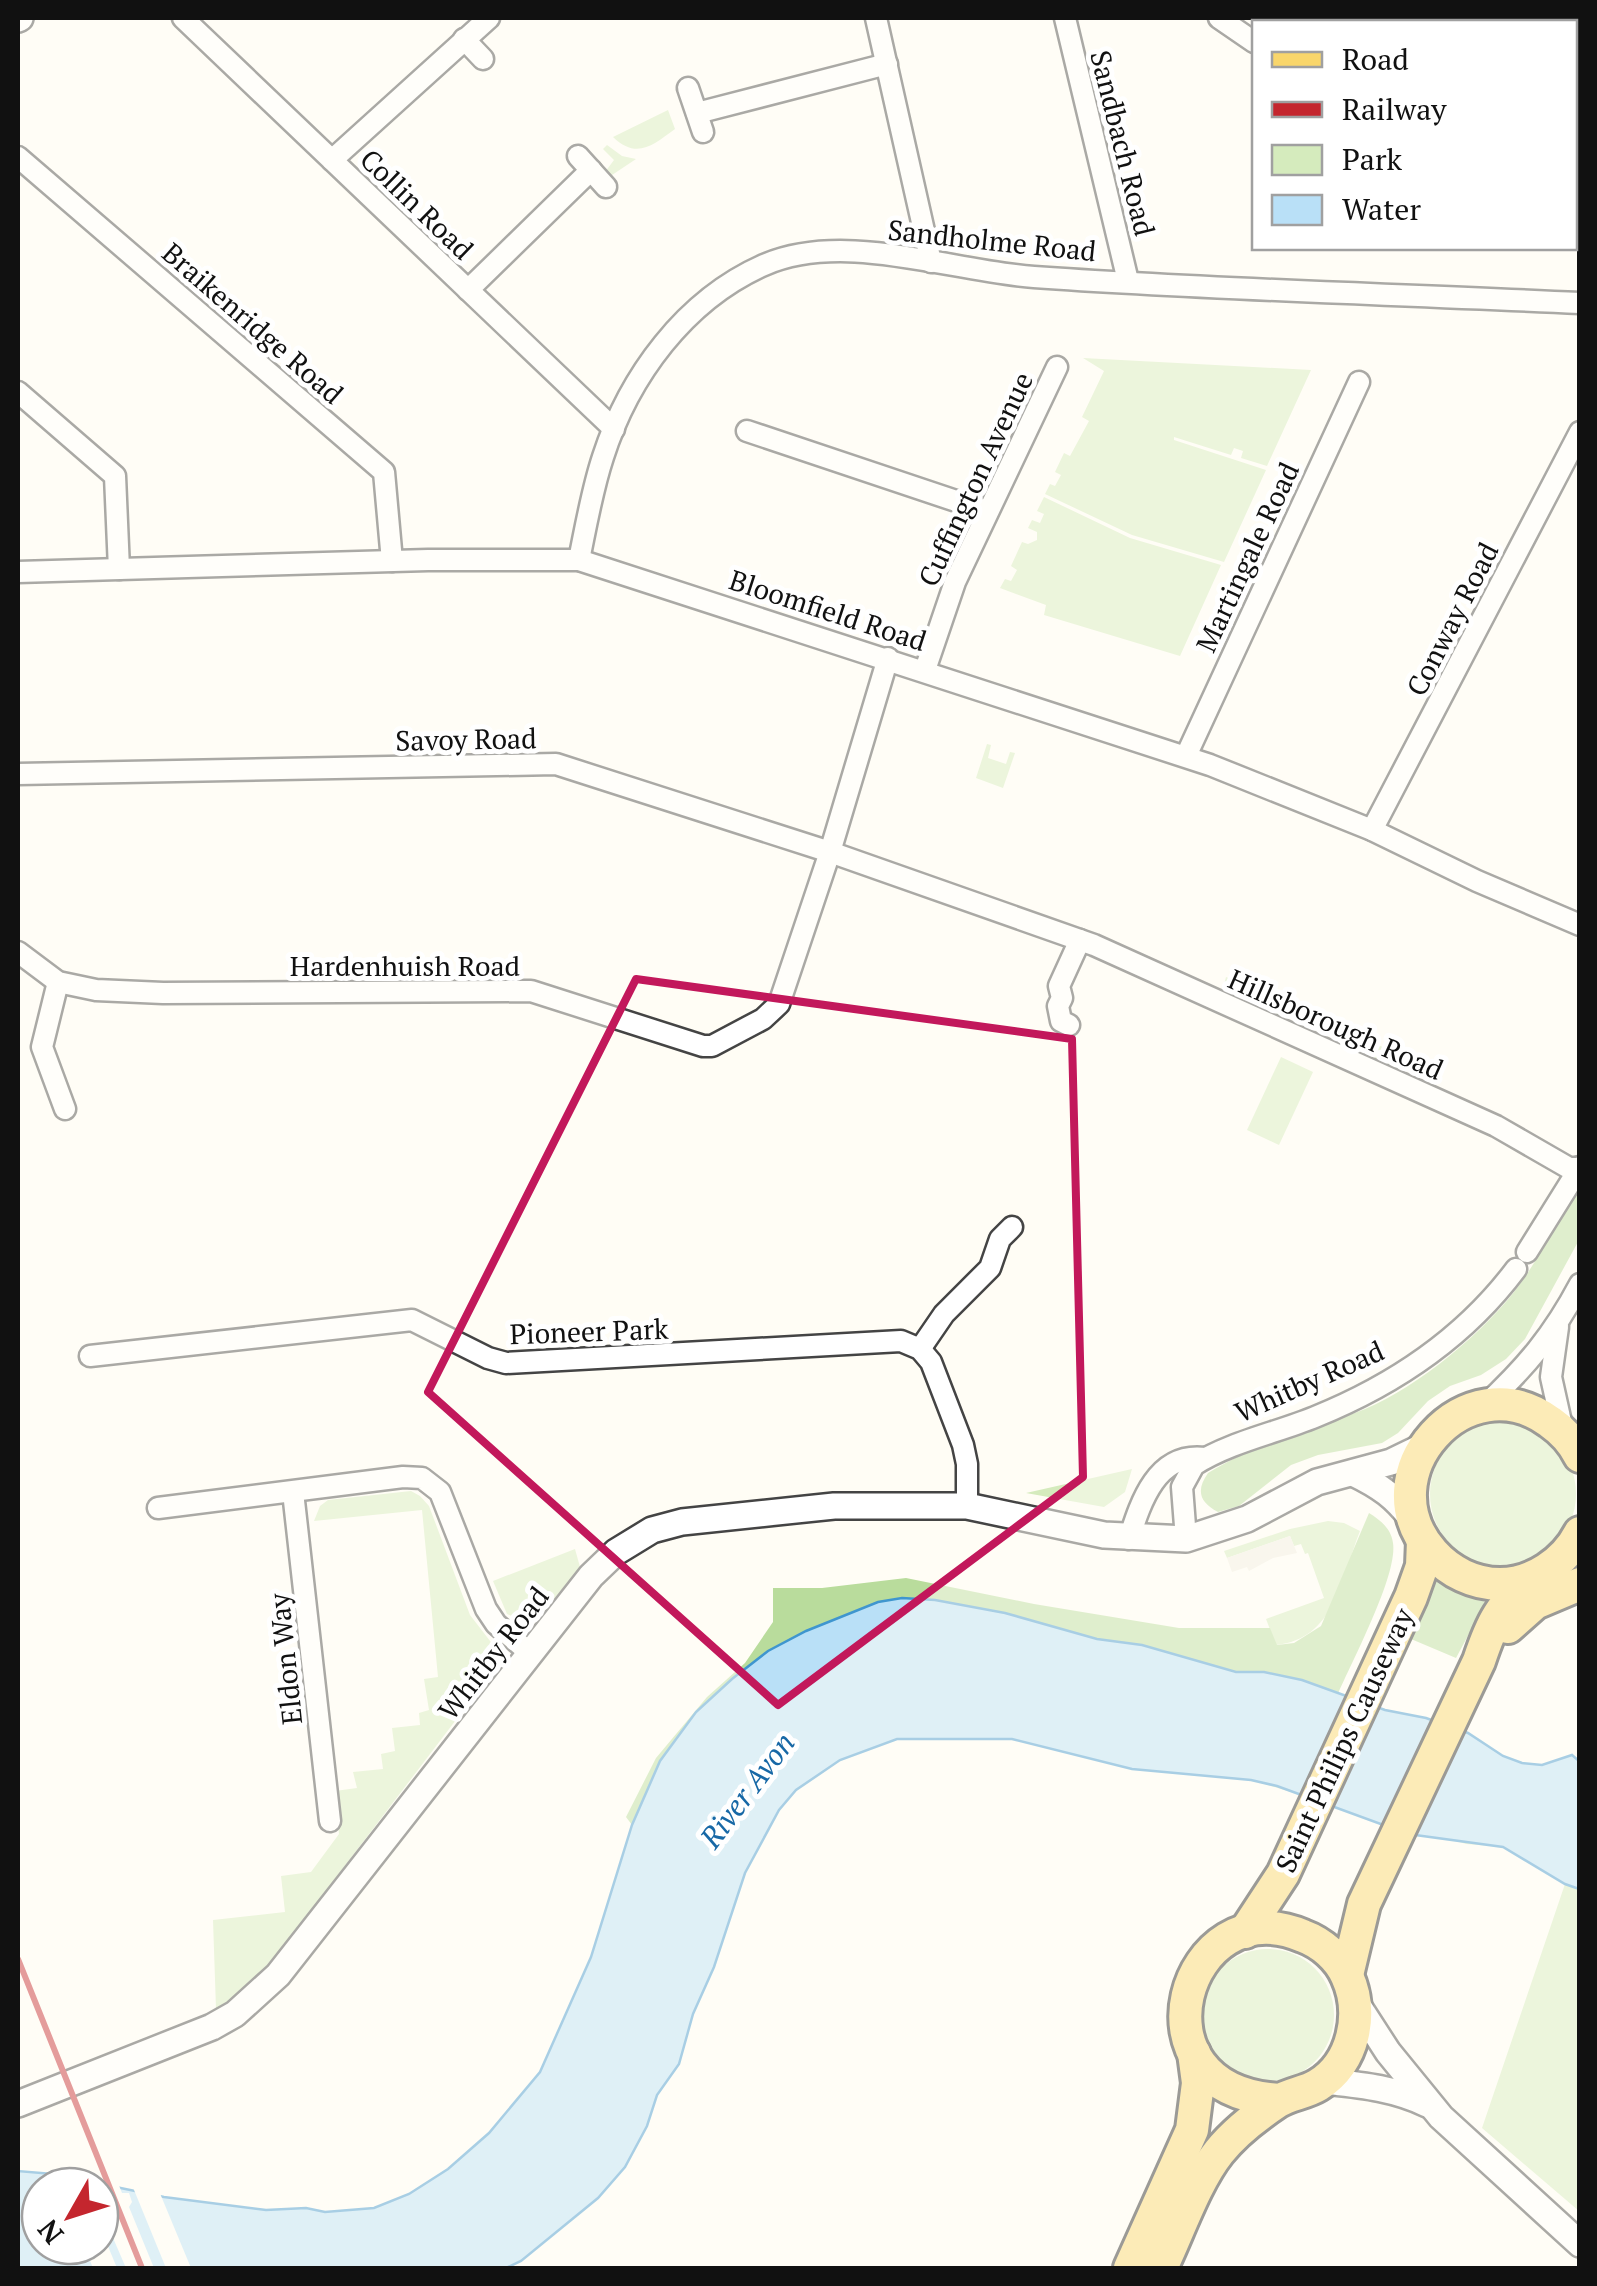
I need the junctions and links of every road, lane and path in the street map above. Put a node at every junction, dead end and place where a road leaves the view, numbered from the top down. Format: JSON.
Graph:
{"nodes":[{"id":1,"x":183,"y":18,"type":"edge"},
{"id":2,"x":489,"y":18,"type":"edge"},
{"id":3,"x":876,"y":18,"type":"edge"},
{"id":4,"x":1065,"y":18,"type":"edge"},
{"id":5,"x":1219,"y":18,"type":"edge"},
{"id":6,"x":464,"y":39,"type":"junction"},
{"id":7,"x":1252,"y":41,"type":"edge"},
{"id":8,"x":483,"y":59,"type":"dead end"},
{"id":9,"x":887,"y":64,"type":"junction"},
{"id":10,"x":688,"y":88,"type":"dead end"},
{"id":11,"x":18,"y":157,"type":"edge"},
{"id":12,"x":332,"y":160,"type":"junction"},
{"id":13,"x":606,"y":187,"type":"dead end"},
{"id":14,"x":932,"y":262,"type":"junction"},
{"id":15,"x":1128,"y":281,"type":"junction"},
{"id":16,"x":468,"y":290,"type":"junction"},
{"id":17,"x":1580,"y":303,"type":"edge"},
{"id":18,"x":1057,"y":368,"type":"dead end"},
{"id":19,"x":1359,"y":382,"type":"dead end"},
{"id":20,"x":18,"y":392,"type":"edge"},
{"id":21,"x":614,"y":429,"type":"junction"},
{"id":22,"x":748,"y":430,"type":"dead end"},
{"id":23,"x":1580,"y":432,"type":"edge"},
{"id":24,"x":986,"y":511,"type":"junction"},
{"id":25,"x":579,"y":560,"type":"junction"},
{"id":26,"x":392,"y":561,"type":"junction"},
{"id":27,"x":120,"y":569,"type":"junction"},
{"id":28,"x":18,"y":572,"type":"edge"},
{"id":29,"x":888,"y":658,"type":"junction"},
{"id":30,"x":926,"y":670,"type":"junction"},
{"id":31,"x":1186,"y":756,"type":"junction"},
{"id":32,"x":18,"y":774,"type":"edge"},
{"id":33,"x":1372,"y":830,"type":"junction"},
{"id":34,"x":830,"y":852,"type":"junction"},
{"id":35,"x":1580,"y":925,"type":"edge"},
{"id":36,"x":1074,"y":938,"type":"junction"},
{"id":37,"x":18,"y":952,"type":"edge"},
{"id":38,"x":58,"y":982,"type":"junction"},
{"id":39,"x":1069,"y":1025,"type":"dead end"},
{"id":40,"x":65,"y":1109,"type":"dead end"},
{"id":41,"x":1578,"y":1168,"type":"edge"},
{"id":42,"x":1012,"y":1227,"type":"dead end"},
{"id":43,"x":1580,"y":1284,"type":"edge"},
{"id":44,"x":1558,"y":1325,"type":"junction"},
{"id":45,"x":920,"y":1349,"type":"junction"},
{"id":46,"x":90,"y":1356,"type":"dead end"},
{"id":47,"x":1484,"y":1406,"type":"junction"},
{"id":48,"x":1571,"y":1444,"type":"edge"},
{"id":49,"x":1424,"y":1446,"type":"junction"},
{"id":50,"x":1207,"y":1458,"type":"junction"},
{"id":51,"x":1353,"y":1473,"type":"junction"},
{"id":52,"x":294,"y":1492,"type":"junction"},
{"id":53,"x":967,"y":1506,"type":"junction"},
{"id":54,"x":158,"y":1508,"type":"dead end"},
{"id":55,"x":1419,"y":1532,"type":"junction"},
{"id":56,"x":1580,"y":1533,"type":"edge"},
{"id":57,"x":1129,"y":1538,"type":"junction"},
{"id":58,"x":1186,"y":1539,"type":"junction"},
{"id":59,"x":1562,"y":1571,"type":"edge"},
{"id":60,"x":530,"y":1654,"type":"junction"},
{"id":61,"x":1479,"y":1661,"type":"junction"},
{"id":62,"x":330,"y":1821,"type":"dead end"},
{"id":63,"x":1245,"y":1932,"type":"junction"},
{"id":64,"x":1351,"y":1988,"type":"junction"},
{"id":65,"x":1194,"y":2053,"type":"junction"},
{"id":66,"x":1324,"y":2081,"type":"junction"},
{"id":67,"x":1280,"y":2100,"type":"junction"},
{"id":68,"x":18,"y":2104,"type":"edge"},
{"id":69,"x":1431,"y":2106,"type":"junction"},
{"id":70,"x":1580,"y":2244,"type":"edge"},
{"id":71,"x":1130,"y":2268,"type":"edge"},
{"id":72,"x":1161,"y":2268,"type":"edge"}],
"edges":[{"from":1,"to":12,"type":"street","name":"Collin Road"},
{"from":2,"to":6,"type":"street"},
{"from":3,"to":9,"type":"street"},
{"from":4,"to":15,"type":"street","name":"Sandbach Road"},
{"from":5,"to":7,"type":"street"},
{"from":6,"to":8,"type":"street"},
{"from":6,"to":12,"type":"street"},
{"from":9,"to":10,"type":"street"},
{"from":9,"to":14,"type":"street"},
{"from":11,"to":26,"type":"street","name":"Braikenridge Road"},
{"from":12,"to":16,"type":"street","name":"Collin Road"},
{"from":13,"to":16,"type":"street"},
{"from":14,"to":15,"type":"street","name":"Sandholme Road"},
{"from":14,"to":21,"type":"street","name":"Sandholme Road"},
{"from":15,"to":17,"type":"street","name":"Sandholme Road"},
{"from":16,"to":21,"type":"street","name":"Collin Road"},
{"from":18,"to":24,"type":"street","name":"Cuffington Avenue"},
{"from":19,"to":31,"type":"street","name":"Martingale Road"},
{"from":20,"to":27,"type":"street"},
{"from":21,"to":25,"type":"street","name":"Sandholme Road"},
{"from":22,"to":24,"type":"street"},
{"from":23,"to":33,"type":"street","name":"Conway Road"},
{"from":24,"to":30,"type":"street","name":"Cuffington Avenue"},
{"from":25,"to":26,"type":"street","name":"Bloomfield Road"},
{"from":25,"to":29,"type":"street","name":"Bloomfield Road"},
{"from":26,"to":27,"type":"street","name":"Bloomfield Road"},
{"from":27,"to":28,"type":"street","name":"Bloomfield Road"},
{"from":29,"to":30,"type":"street","name":"Bloomfield Road"},
{"from":29,"to":34,"type":"street","name":"Hardenhuish Road"},
{"from":30,"to":31,"type":"street","name":"Bloomfield Road"},
{"from":31,"to":33,"type":"street","name":"Bloomfield Road"},
{"from":32,"to":34,"type":"street","name":"Savoy Road"},
{"from":33,"to":35,"type":"street","name":"Bloomfield Road"},
{"from":34,"to":36,"type":"street","name":"Savoy Road"},
{"from":34,"to":38,"type":"street","name":"Hardenhuish Road"},
{"from":36,"to":39,"type":"street"},
{"from":36,"to":41,"type":"street","name":"Hillsborough Road"},
{"from":37,"to":38,"type":"street","name":"Hardenhuish Road"},
{"from":38,"to":40,"type":"street"},
{"from":41,"to":50,"type":"street","name":"Whitby Road"},
{"from":42,"to":45,"type":"street"},
{"from":43,"to":44,"type":"street"},
{"from":44,"to":47,"type":"street"},
{"from":44,"to":48,"type":"street"},
{"from":45,"to":46,"type":"street","name":"Pioneer Park"},
{"from":45,"to":53,"type":"street"},
{"from":47,"to":48,"type":"main road"},
{"from":47,"to":49,"type":"main road"},
{"from":49,"to":51,"type":"street","name":"Whitby Road"},
{"from":49,"to":55,"type":"main road","name":"Saint Philips Causeway"},
{"from":50,"to":57,"type":"street","name":"Whitby Road"},
{"from":50,"to":58,"type":"street"},
{"from":51,"to":55,"type":"street"},
{"from":51,"to":58,"type":"street","name":"Whitby Road"},
{"from":52,"to":54,"type":"street"},
{"from":52,"to":60,"type":"street"},
{"from":52,"to":62,"type":"street","name":"Eldon Way"},
{"from":53,"to":57,"type":"street","name":"Whitby Road"},
{"from":53,"to":60,"type":"street","name":"Whitby Road"},
{"from":55,"to":59,"type":"main road"},
{"from":55,"to":63,"type":"main road","name":"Saint Philips Causeway"},
{"from":56,"to":59,"type":"main road"},
{"from":57,"to":58,"type":"street","name":"Whitby Road"},
{"from":59,"to":61,"type":"main road"},
{"from":59,"to":61,"type":"main road"},
{"from":60,"to":68,"type":"street","name":"Whitby Road"},
{"from":61,"to":64,"type":"main road"},
{"from":63,"to":64,"type":"main road"},
{"from":63,"to":65,"type":"main road"},
{"from":64,"to":66,"type":"main road"},
{"from":64,"to":69,"type":"street"},
{"from":65,"to":67,"type":"main road"},
{"from":65,"to":71,"type":"main road"},
{"from":66,"to":67,"type":"main road"},
{"from":66,"to":69,"type":"street"},
{"from":67,"to":72,"type":"main road"},
{"from":69,"to":70,"type":"street"}]}
